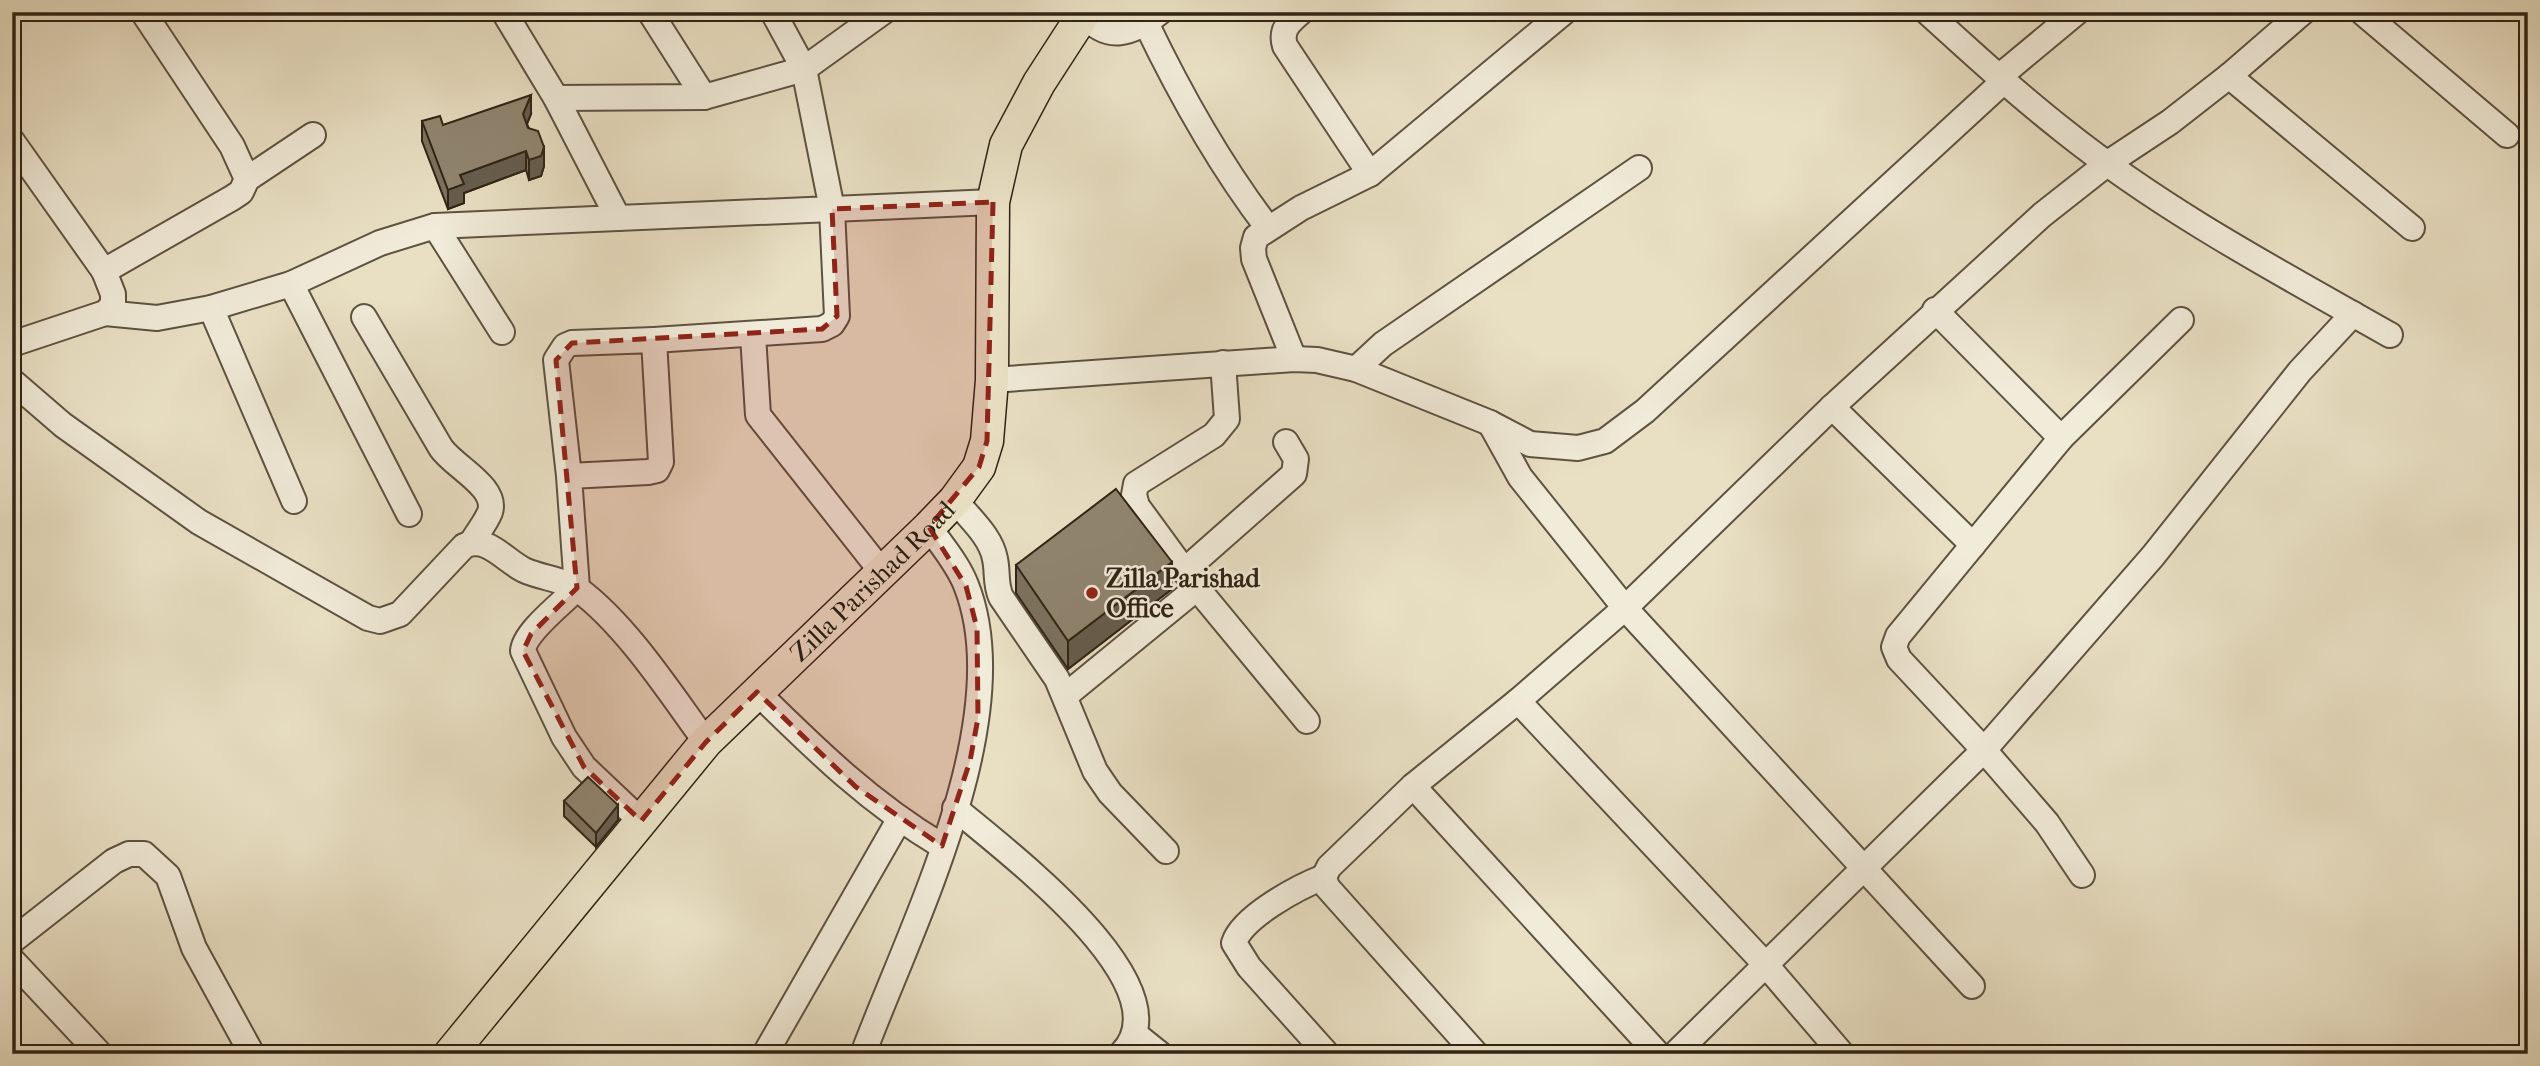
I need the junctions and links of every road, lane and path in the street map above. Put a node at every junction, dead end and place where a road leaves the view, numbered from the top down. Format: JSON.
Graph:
{"nodes":[{"id":1,"x":144,"y":12,"type":"edge"},
{"id":2,"x":504,"y":12,"type":"edge"},
{"id":3,"x":650,"y":12,"type":"edge"},
{"id":4,"x":773,"y":12,"type":"edge"},
{"id":5,"x":883,"y":12,"type":"edge"},
{"id":6,"x":1301,"y":12,"type":"edge"},
{"id":7,"x":1564,"y":12,"type":"edge"},
{"id":8,"x":2077,"y":12,"type":"edge"},
{"id":9,"x":2303,"y":12,"type":"edge"},
{"id":10,"x":2362,"y":12,"type":"edge"},
{"id":11,"x":1084,"y":13,"type":"edge"},
{"id":12,"x":1938,"y":15,"type":"edge"},
{"id":13,"x":1153,"y":18,"type":"edge"},
{"id":14,"x":804,"y":69,"type":"junction"},
{"id":15,"x":2001,"y":76,"type":"junction"},
{"id":16,"x":2229,"y":76,"type":"junction"},
{"id":17,"x":704,"y":97,"type":"junction"},
{"id":18,"x":556,"y":98,"type":"junction"},
{"id":19,"x":313,"y":135,"type":"dead end"},
{"id":20,"x":2507,"y":135,"type":"dead end"},
{"id":21,"x":12,"y":141,"type":"edge"},
{"id":22,"x":2108,"y":163,"type":"junction"},
{"id":23,"x":1639,"y":168,"type":"dead end"},
{"id":24,"x":1370,"y":174,"type":"junction"},
{"id":25,"x":247,"y":179,"type":"junction"},
{"id":26,"x":993,"y":202,"type":"junction"},
{"id":27,"x":832,"y":209,"type":"junction"},
{"id":28,"x":618,"y":218,"type":"junction"},
{"id":29,"x":435,"y":226,"type":"junction"},
{"id":30,"x":1268,"y":228,"type":"junction"},
{"id":31,"x":2412,"y":228,"type":"dead end"},
{"id":32,"x":104,"y":271,"type":"junction"},
{"id":33,"x":291,"y":284,"type":"junction"},
{"id":34,"x":211,"y":308,"type":"junction"},
{"id":35,"x":1936,"y":310,"type":"junction"},
{"id":36,"x":105,"y":313,"type":"junction"},
{"id":37,"x":2353,"y":314,"type":"junction"},
{"id":38,"x":364,"y":317,"type":"dead end"},
{"id":39,"x":2181,"y":320,"type":"dead end"},
{"id":40,"x":502,"y":332,"type":"dead end"},
{"id":41,"x":752,"y":335,"type":"junction"},
{"id":42,"x":2390,"y":335,"type":"dead end"},
{"id":43,"x":654,"y":340,"type":"junction"},
{"id":44,"x":12,"y":344,"type":"edge"},
{"id":45,"x":1294,"y":359,"type":"junction"},
{"id":46,"x":1223,"y":363,"type":"junction"},
{"id":47,"x":1356,"y":369,"type":"junction"},
{"id":48,"x":992,"y":380,"type":"junction"},
{"id":49,"x":12,"y":381,"type":"edge"},
{"id":50,"x":1832,"y":407,"type":"junction"},
{"id":51,"x":1490,"y":423,"type":"junction"},
{"id":52,"x":2061,"y":438,"type":"junction"},
{"id":53,"x":1286,"y":442,"type":"dead end"},
{"id":54,"x":569,"y":476,"type":"junction"},
{"id":55,"x":294,"y":500,"type":"dead end"},
{"id":56,"x":955,"y":500,"type":"junction"},
{"id":57,"x":409,"y":514,"type":"dead end"},
{"id":58,"x":929,"y":527,"type":"junction"},
{"id":59,"x":472,"y":541,"type":"junction"},
{"id":60,"x":1973,"y":545,"type":"junction"},
{"id":61,"x":882,"y":572,"type":"junction"},
{"id":62,"x":1190,"y":579,"type":"junction"},
{"id":63,"x":577,"y":589,"type":"junction"},
{"id":64,"x":1625,"y":608,"type":"junction"},
{"id":65,"x":757,"y":692,"type":"junction"},
{"id":66,"x":1065,"y":696,"type":"junction"},
{"id":67,"x":1518,"y":701,"type":"junction"},
{"id":68,"x":1307,"y":721,"type":"dead end"},
{"id":69,"x":706,"y":742,"type":"junction"},
{"id":70,"x":1984,"y":750,"type":"junction"},
{"id":71,"x":1413,"y":786,"type":"junction"},
{"id":72,"x":955,"y":808,"type":"junction"},
{"id":73,"x":899,"y":820,"type":"junction"},
{"id":74,"x":641,"y":821,"type":"junction"},
{"id":75,"x":942,"y":846,"type":"junction"},
{"id":76,"x":1166,"y":851,"type":"dead end"},
{"id":77,"x":1866,"y":867,"type":"junction"},
{"id":78,"x":2082,"y":875,"type":"dead end"},
{"id":79,"x":1324,"y":877,"type":"junction"},
{"id":80,"x":12,"y":942,"type":"edge"},
{"id":81,"x":12,"y":960,"type":"edge"},
{"id":82,"x":1766,"y":965,"type":"junction"},
{"id":83,"x":1972,"y":986,"type":"dead end"},
{"id":84,"x":1128,"y":1044,"type":"edge"},
{"id":85,"x":100,"y":1054,"type":"edge"},
{"id":86,"x":252,"y":1054,"type":"edge"},
{"id":87,"x":450,"y":1054,"type":"edge"},
{"id":88,"x":765,"y":1054,"type":"edge"},
{"id":89,"x":863,"y":1054,"type":"edge"},
{"id":90,"x":1160,"y":1054,"type":"edge"},
{"id":91,"x":1327,"y":1054,"type":"edge"},
{"id":92,"x":1476,"y":1054,"type":"edge"},
{"id":93,"x":1658,"y":1054,"type":"edge"},
{"id":94,"x":1675,"y":1054,"type":"edge"},
{"id":95,"x":1842,"y":1054,"type":"edge"}],
"edges":[{"from":1,"to":25,"type":"street"},
{"from":2,"to":18,"type":"street"},
{"from":3,"to":17,"type":"street"},
{"from":4,"to":14,"type":"street"},
{"from":5,"to":14,"type":"street"},
{"from":6,"to":24,"type":"street"},
{"from":7,"to":24,"type":"street"},
{"from":8,"to":15,"type":"street"},
{"from":9,"to":16,"type":"street"},
{"from":10,"to":20,"type":"street"},
{"from":11,"to":13,"type":"street"},
{"from":11,"to":26,"type":"main road","name":"Zilla Parishad Road"},
{"from":12,"to":15,"type":"street"},
{"from":13,"to":30,"type":"street"},
{"from":14,"to":17,"type":"street"},
{"from":14,"to":27,"type":"street"},
{"from":15,"to":22,"type":"street"},
{"from":15,"to":51,"type":"street"},
{"from":16,"to":22,"type":"street"},
{"from":16,"to":31,"type":"street"},
{"from":17,"to":18,"type":"street"},
{"from":18,"to":28,"type":"street"},
{"from":19,"to":25,"type":"street"},
{"from":21,"to":32,"type":"street"},
{"from":22,"to":35,"type":"street"},
{"from":22,"to":37,"type":"street"},
{"from":23,"to":47,"type":"street"},
{"from":24,"to":30,"type":"street"},
{"from":25,"to":32,"type":"street"},
{"from":26,"to":27,"type":"street"},
{"from":26,"to":48,"type":"main road","name":"Zilla Parishad Road"},
{"from":27,"to":28,"type":"street"},
{"from":27,"to":41,"type":"street"},
{"from":28,"to":29,"type":"street"},
{"from":29,"to":33,"type":"street"},
{"from":29,"to":40,"type":"street"},
{"from":30,"to":45,"type":"street"},
{"from":32,"to":36,"type":"street"},
{"from":33,"to":34,"type":"street"},
{"from":33,"to":57,"type":"street"},
{"from":34,"to":36,"type":"street"},
{"from":34,"to":55,"type":"street"},
{"from":35,"to":50,"type":"street"},
{"from":35,"to":52,"type":"street"},
{"from":36,"to":44,"type":"street"},
{"from":37,"to":42,"type":"street"},
{"from":37,"to":70,"type":"street"},
{"from":38,"to":59,"type":"street"},
{"from":39,"to":52,"type":"street"},
{"from":41,"to":43,"type":"street"},
{"from":41,"to":61,"type":"street"},
{"from":43,"to":54,"type":"street"},
{"from":43,"to":54,"type":"street"},
{"from":45,"to":46,"type":"street"},
{"from":45,"to":47,"type":"street"},
{"from":46,"to":48,"type":"street"},
{"from":46,"to":62,"type":"street"},
{"from":47,"to":51,"type":"street"},
{"from":48,"to":56,"type":"main road","name":"Zilla Parishad Road"},
{"from":49,"to":59,"type":"street"},
{"from":50,"to":60,"type":"street"},
{"from":50,"to":64,"type":"street"},
{"from":51,"to":64,"type":"street"},
{"from":52,"to":60,"type":"street"},
{"from":53,"to":62,"type":"street"},
{"from":54,"to":63,"type":"street"},
{"from":56,"to":58,"type":"main road","name":"Zilla Parishad Road"},
{"from":56,"to":66,"type":"street"},
{"from":58,"to":61,"type":"main road","name":"Zilla Parishad Road"},
{"from":58,"to":72,"type":"street"},
{"from":59,"to":63,"type":"street"},
{"from":60,"to":70,"type":"street"},
{"from":61,"to":65,"type":"main road","name":"Zilla Parishad Road"},
{"from":62,"to":66,"type":"street"},
{"from":62,"to":68,"type":"street"},
{"from":63,"to":69,"type":"street"},
{"from":63,"to":74,"type":"street"},
{"from":64,"to":67,"type":"street"},
{"from":64,"to":77,"type":"street"},
{"from":65,"to":69,"type":"main road","name":"Zilla Parishad Road"},
{"from":65,"to":73,"type":"street"},
{"from":66,"to":76,"type":"street"},
{"from":67,"to":71,"type":"street"},
{"from":67,"to":82,"type":"street"},
{"from":69,"to":74,"type":"main road","name":"Zilla Parishad Road"},
{"from":70,"to":77,"type":"street"},
{"from":70,"to":78,"type":"street"},
{"from":71,"to":79,"type":"street"},
{"from":71,"to":93,"type":"street"},
{"from":72,"to":75,"type":"street"},
{"from":72,"to":84,"type":"street"},
{"from":73,"to":75,"type":"street"},
{"from":73,"to":88,"type":"street"},
{"from":74,"to":87,"type":"main road","name":"Zilla Parishad Road"},
{"from":75,"to":89,"type":"street"},
{"from":77,"to":82,"type":"street"},
{"from":77,"to":83,"type":"street"},
{"from":79,"to":91,"type":"street"},
{"from":79,"to":92,"type":"street"},
{"from":80,"to":86,"type":"street"},
{"from":81,"to":85,"type":"street"},
{"from":82,"to":94,"type":"street"},
{"from":82,"to":95,"type":"street"},
{"from":84,"to":90,"type":"street"}]}
